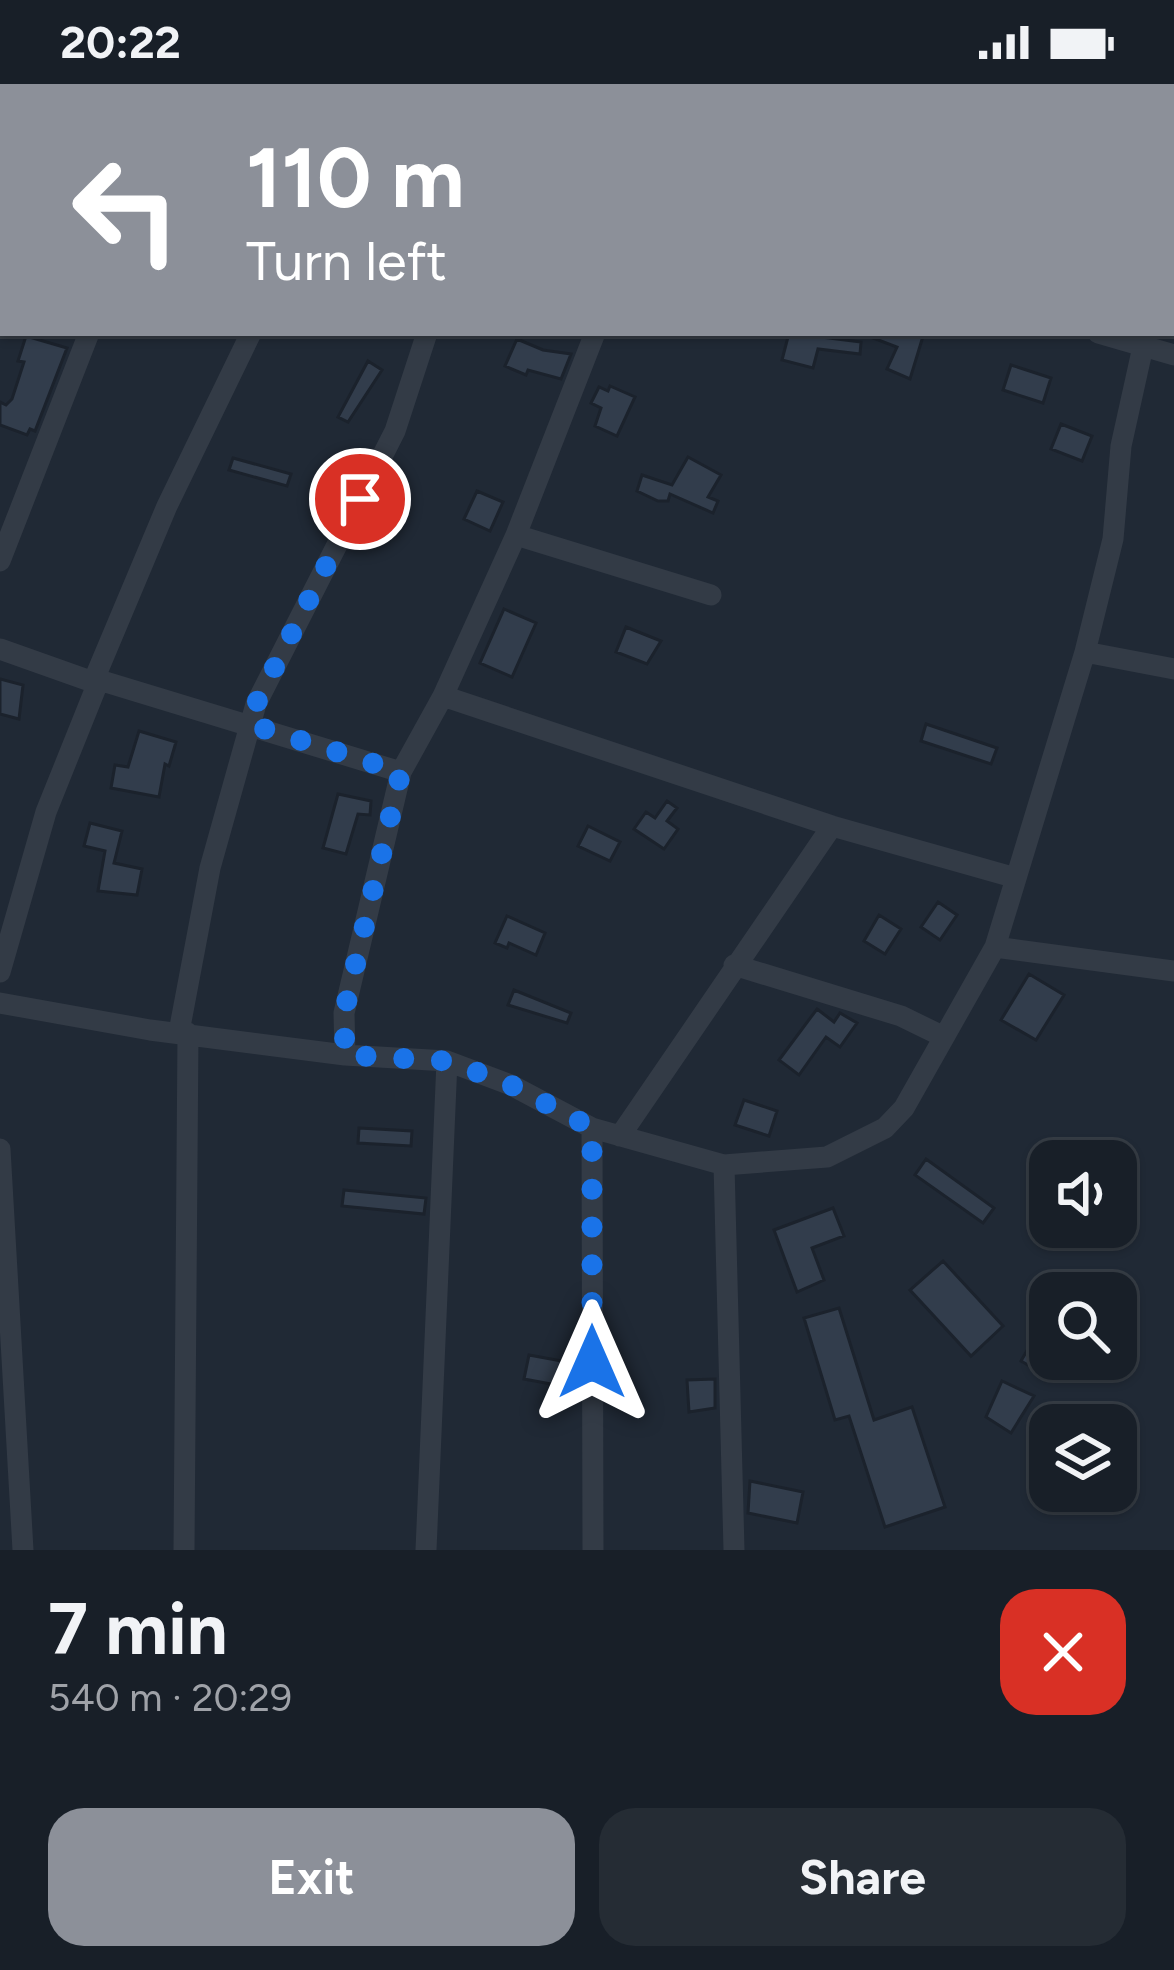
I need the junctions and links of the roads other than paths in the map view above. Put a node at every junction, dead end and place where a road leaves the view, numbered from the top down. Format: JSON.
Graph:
{"nodes":[{"id":1,"x":88,"y":336,"type":"edge"},
{"id":2,"x":250,"y":336,"type":"edge"},
{"id":3,"x":427,"y":336,"type":"edge"},
{"id":4,"x":594,"y":336,"type":"edge"},
{"id":5,"x":1145,"y":340,"type":"edge"},
{"id":6,"x":1174,"y":355,"type":"edge"},
{"id":7,"x":516,"y":535,"type":"junction"},
{"id":8,"x":0,"y":561,"type":"edge"},
{"id":9,"x":711,"y":595,"type":"dead end"},
{"id":10,"x":0,"y":649,"type":"edge"},
{"id":11,"x":1085,"y":652,"type":"junction"},
{"id":12,"x":1174,"y":670,"type":"edge"},
{"id":13,"x":96,"y":681,"type":"junction"},
{"id":14,"x":443,"y":697,"type":"junction"},
{"id":15,"x":252,"y":725,"type":"junction"},
{"id":16,"x":401,"y":772,"type":"junction"},
{"id":17,"x":832,"y":826,"type":"junction"},
{"id":18,"x":1016,"y":878,"type":"junction"},
{"id":19,"x":995,"y":946,"type":"junction"},
{"id":20,"x":734,"y":965,"type":"junction"},
{"id":21,"x":1174,"y":971,"type":"edge"},
{"id":22,"x":0,"y":972,"type":"edge"},
{"id":23,"x":0,"y":1003,"type":"edge"},
{"id":24,"x":184,"y":1032,"type":"junction"},
{"id":25,"x":942,"y":1036,"type":"junction"},
{"id":26,"x":345,"y":1055,"type":"junction"},
{"id":27,"x":447,"y":1061,"type":"junction"},
{"id":28,"x":592,"y":1128,"type":"junction"},
{"id":29,"x":620,"y":1136,"type":"junction"},
{"id":30,"x":0,"y":1149,"type":"edge"},
{"id":31,"x":724,"y":1165,"type":"junction"},
{"id":32,"x":23,"y":1550,"type":"edge"},
{"id":33,"x":184,"y":1550,"type":"edge"},
{"id":34,"x":425,"y":1550,"type":"edge"},
{"id":35,"x":593,"y":1550,"type":"edge"},
{"id":36,"x":734,"y":1550,"type":"edge"}],
"edges":[{"from":1,"to":8,"type":"street"},
{"from":2,"to":13,"type":"street"},
{"from":3,"to":15,"type":"street"},
{"from":4,"to":7,"type":"street"},
{"from":5,"to":6,"type":"street"},
{"from":5,"to":11,"type":"street"},
{"from":7,"to":9,"type":"street"},
{"from":7,"to":14,"type":"street"},
{"from":10,"to":13,"type":"street"},
{"from":11,"to":12,"type":"street"},
{"from":11,"to":18,"type":"street"},
{"from":13,"to":15,"type":"street"},
{"from":13,"to":22,"type":"street"},
{"from":14,"to":16,"type":"street"},
{"from":14,"to":17,"type":"street"},
{"from":15,"to":16,"type":"street"},
{"from":15,"to":24,"type":"street"},
{"from":16,"to":26,"type":"street"},
{"from":17,"to":18,"type":"street"},
{"from":17,"to":20,"type":"street"},
{"from":18,"to":19,"type":"street"},
{"from":19,"to":21,"type":"street"},
{"from":19,"to":25,"type":"street"},
{"from":20,"to":25,"type":"street"},
{"from":20,"to":29,"type":"street"},
{"from":23,"to":24,"type":"street"},
{"from":24,"to":26,"type":"street"},
{"from":24,"to":33,"type":"street"},
{"from":25,"to":31,"type":"street"},
{"from":26,"to":27,"type":"street"},
{"from":27,"to":28,"type":"street"},
{"from":27,"to":34,"type":"street"},
{"from":28,"to":29,"type":"street"},
{"from":28,"to":35,"type":"street"},
{"from":29,"to":31,"type":"street"},
{"from":30,"to":32,"type":"street"},
{"from":31,"to":36,"type":"street"}]}
